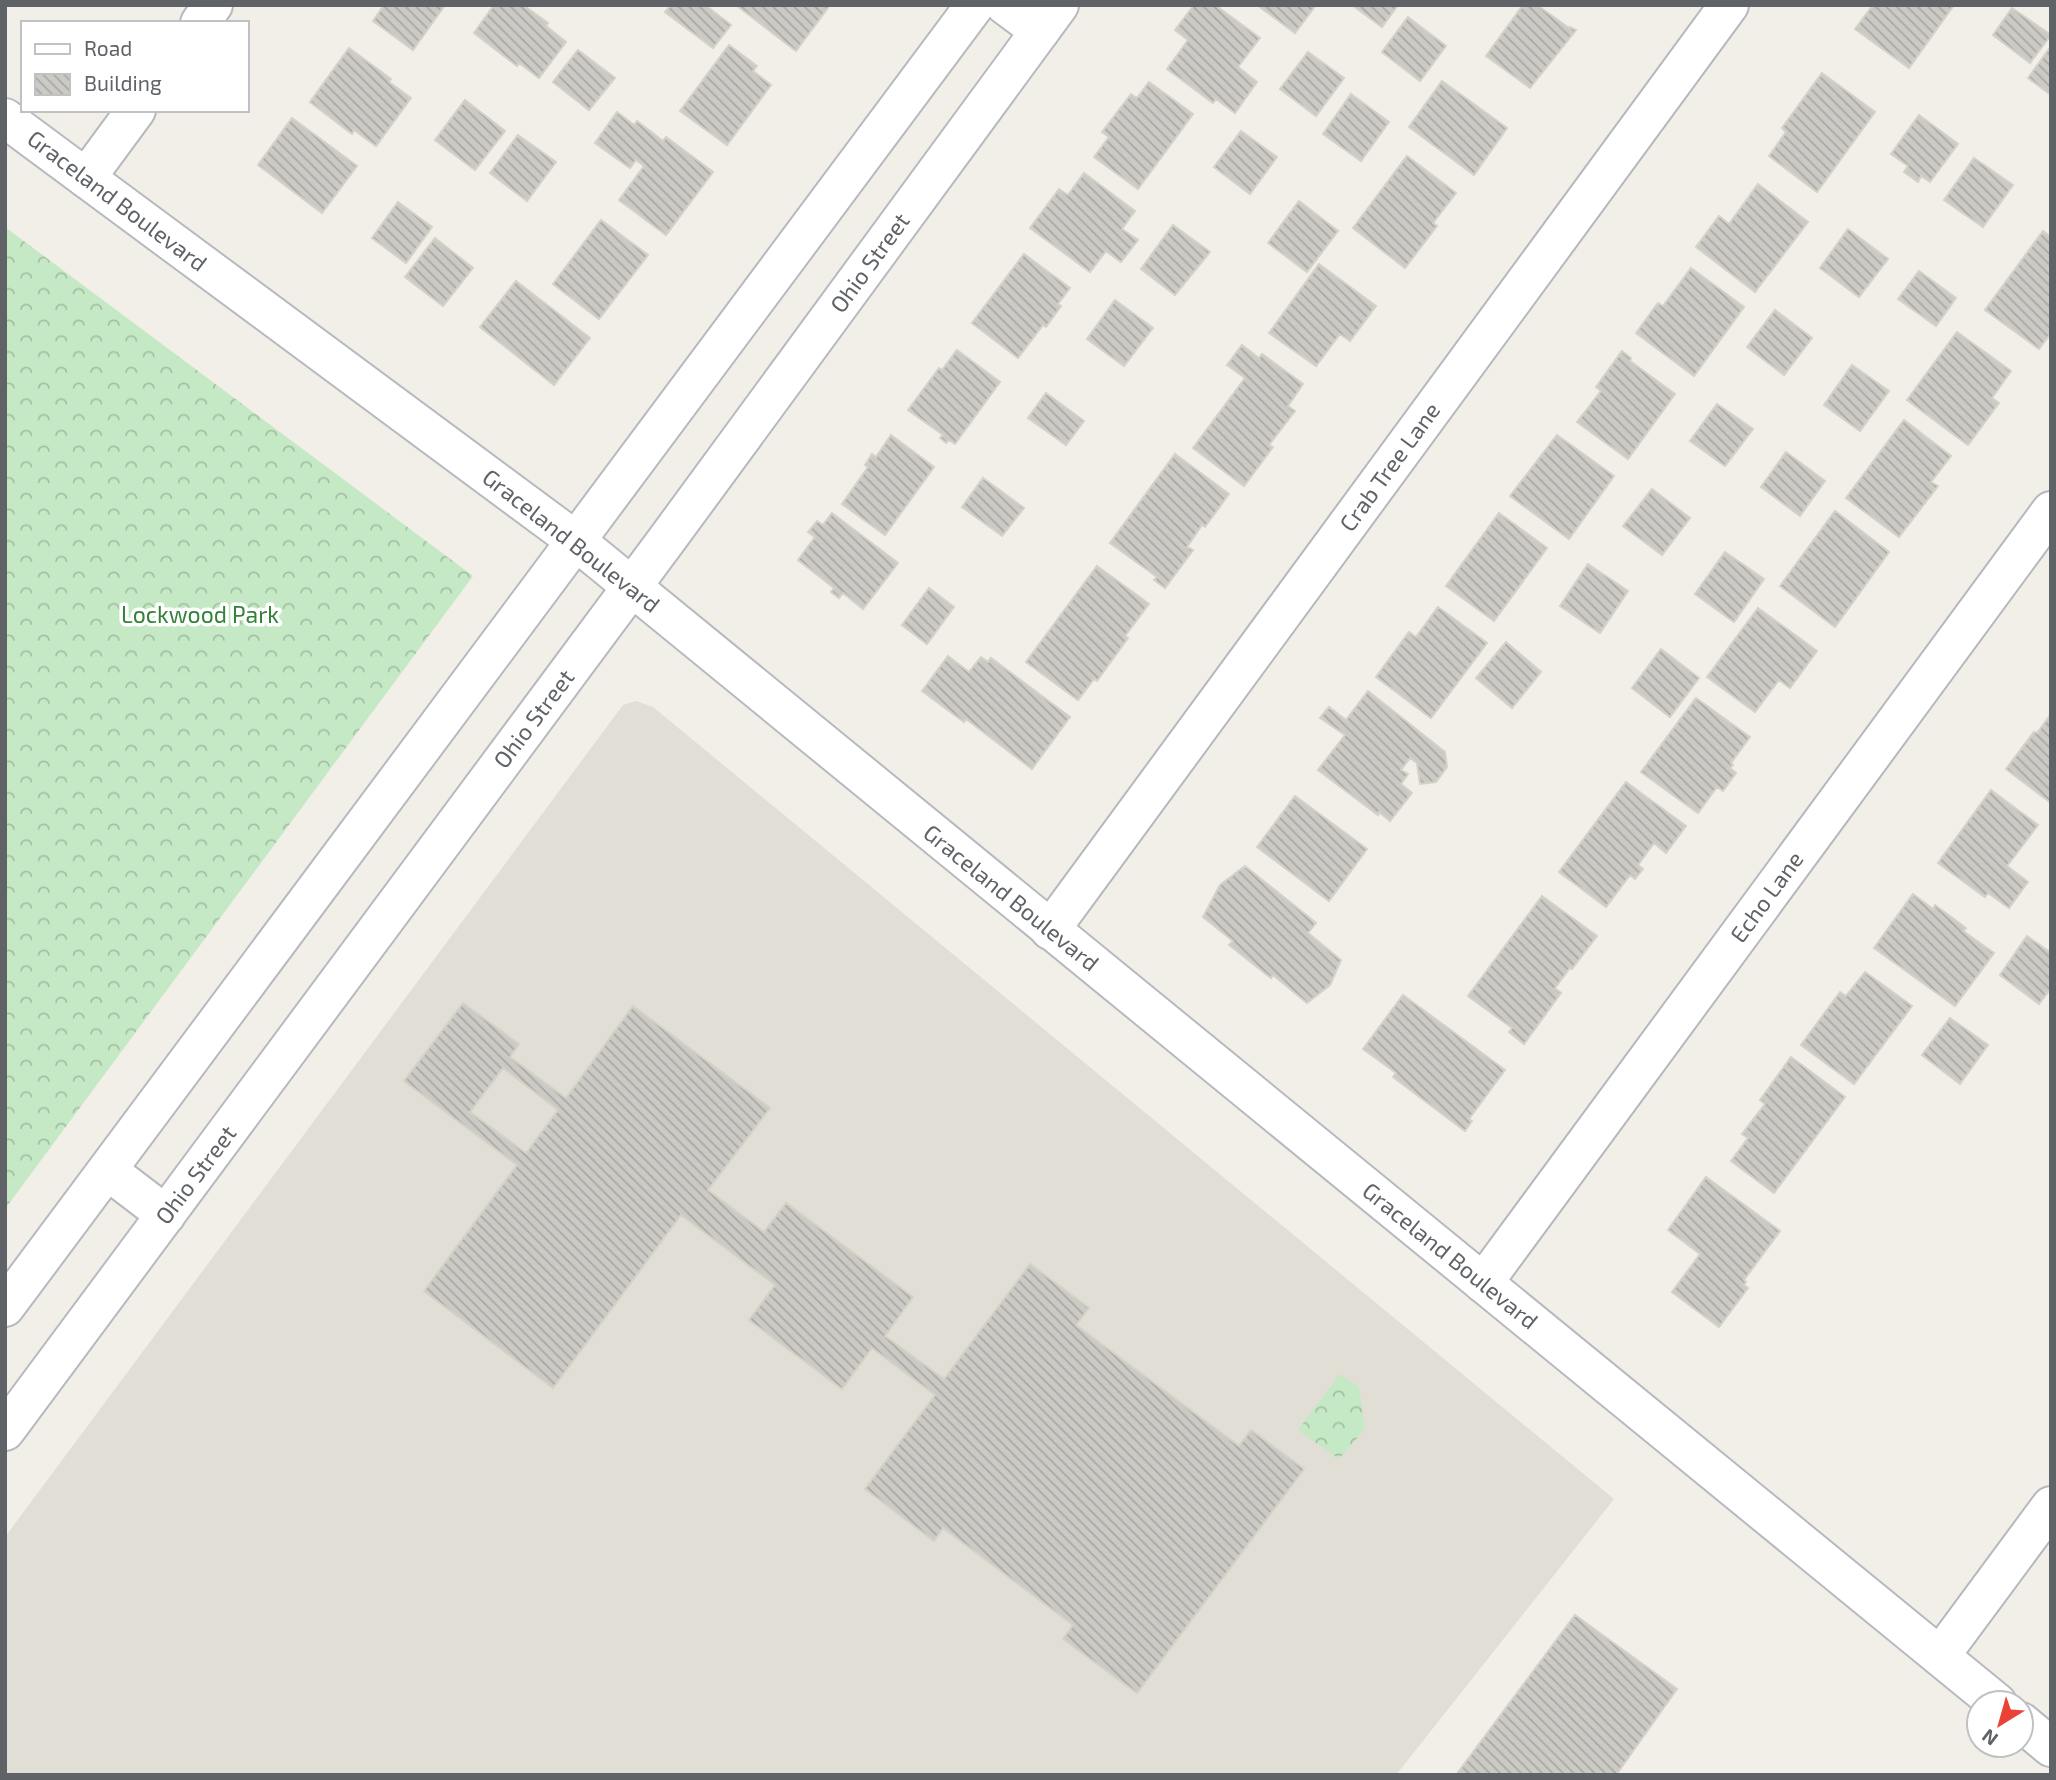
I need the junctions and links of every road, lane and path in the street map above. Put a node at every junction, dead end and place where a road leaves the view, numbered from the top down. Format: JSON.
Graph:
{"nodes":[{"id":1,"x":213,"y":5,"type":"edge"},
{"id":2,"x":975,"y":5,"type":"edge"},
{"id":3,"x":1005,"y":5,"type":"edge"},
{"id":4,"x":1730,"y":5,"type":"edge"},
{"id":5,"x":1050,"y":18,"type":"edge"},
{"id":6,"x":201,"y":21,"type":"edge"},
{"id":7,"x":135,"y":112,"type":"edge"},
{"id":8,"x":5,"y":118,"type":"edge"},
{"id":9,"x":86,"y":178,"type":"junction"},
{"id":10,"x":2051,"y":511,"type":"edge"},
{"id":11,"x":576,"y":541,"type":"junction"},
{"id":12,"x":632,"y":587,"type":"junction"},
{"id":13,"x":1050,"y":930,"type":"junction"},
{"id":14,"x":107,"y":1170,"type":"junction"},
{"id":15,"x":166,"y":1215,"type":"junction"},
{"id":16,"x":1483,"y":1283,"type":"junction"},
{"id":17,"x":5,"y":1307,"type":"edge"},
{"id":18,"x":5,"y":1431,"type":"edge"},
{"id":19,"x":2051,"y":1506,"type":"edge"},
{"id":20,"x":1940,"y":1656,"type":"junction"},
{"id":21,"x":1980,"y":1689,"type":"edge"},
{"id":22,"x":2035,"y":1734,"type":"edge"},
{"id":23,"x":2051,"y":1747,"type":"edge"}],
"edges":[{"from":1,"to":6,"type":"street"},
{"from":2,"to":11,"type":"street"},
{"from":3,"to":5,"type":"street"},
{"from":4,"to":13,"type":"street","name":"Crab Tree Lane"},
{"from":5,"to":12,"type":"street","name":"Ohio Street"},
{"from":7,"to":9,"type":"street"},
{"from":8,"to":9,"type":"street","name":"Graceland Boulevard"},
{"from":9,"to":11,"type":"street","name":"Graceland Boulevard"},
{"from":10,"to":16,"type":"street","name":"Echo Lane"},
{"from":11,"to":12,"type":"street","name":"Graceland Boulevard"},
{"from":11,"to":14,"type":"street"},
{"from":12,"to":13,"type":"street","name":"Graceland Boulevard"},
{"from":12,"to":15,"type":"street","name":"Ohio Street"},
{"from":13,"to":16,"type":"street","name":"Graceland Boulevard"},
{"from":14,"to":15,"type":"street"},
{"from":14,"to":17,"type":"street"},
{"from":15,"to":18,"type":"street","name":"Ohio Street"},
{"from":16,"to":20,"type":"street","name":"Graceland Boulevard"},
{"from":19,"to":20,"type":"street"},
{"from":20,"to":21,"type":"street","name":"Graceland Boulevard"},
{"from":22,"to":23,"type":"street"}]}
